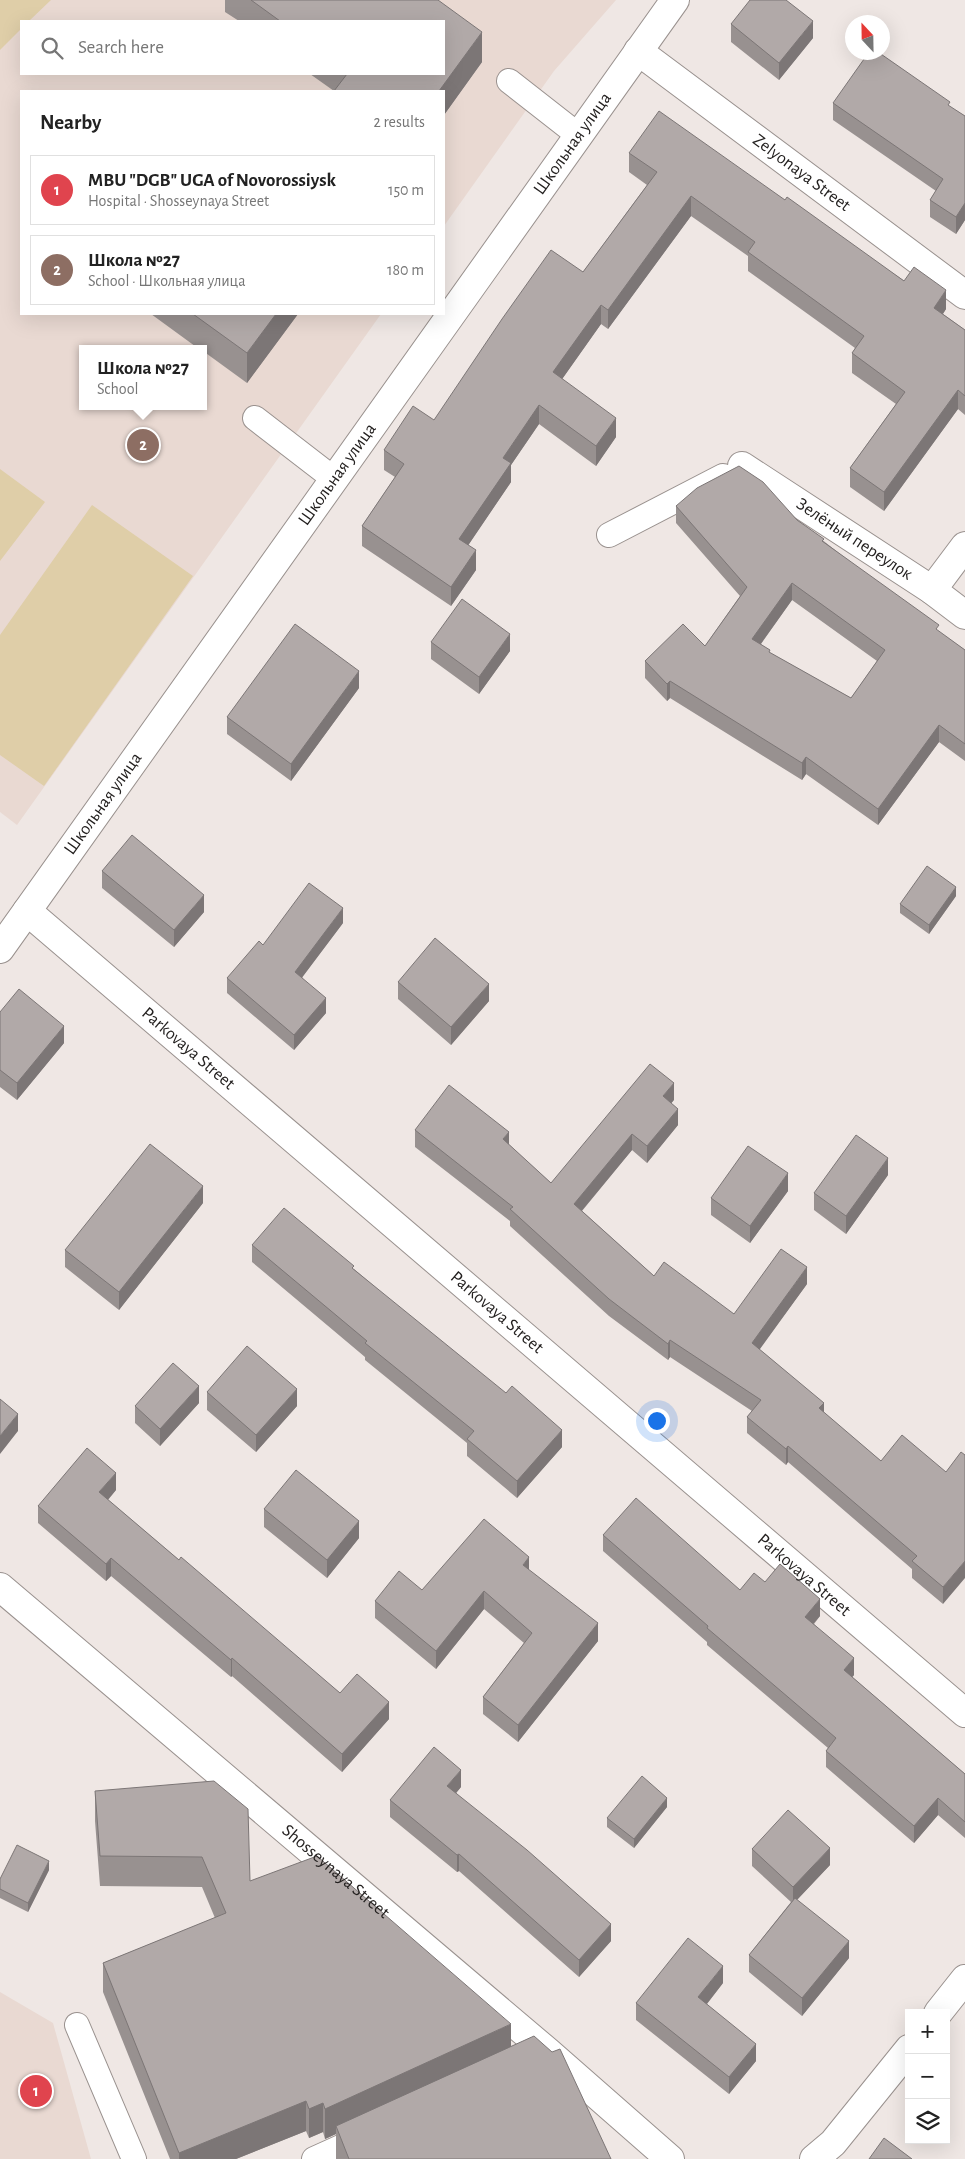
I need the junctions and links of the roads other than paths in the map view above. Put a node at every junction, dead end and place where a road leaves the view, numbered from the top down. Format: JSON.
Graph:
{"nodes":[{"id":1,"x":675,"y":0,"type":"edge"},
{"id":2,"x":638,"y":51,"type":"junction"},
{"id":3,"x":509,"y":82,"type":"dead end"},
{"id":4,"x":578,"y":135,"type":"junction"},
{"id":5,"x":965,"y":295,"type":"edge"},
{"id":6,"x":254,"y":418,"type":"dead end"},
{"id":7,"x":742,"y":466,"type":"joint"},
{"id":8,"x":334,"y":479,"type":"junction"},
{"id":9,"x":609,"y":535,"type":"dead end"},
{"id":10,"x":965,"y":546,"type":"edge"},
{"id":11,"x":932,"y":590,"type":"junction"},
{"id":12,"x":965,"y":616,"type":"edge"},
{"id":13,"x":27,"y":911,"type":"junction"},
{"id":14,"x":0,"y":949,"type":"edge"},
{"id":15,"x":0,"y":1587,"type":"edge"},
{"id":16,"x":965,"y":1713,"type":"edge"},
{"id":17,"x":965,"y":1979,"type":"edge"},
{"id":18,"x":941,"y":2009,"type":"edge"},
{"id":19,"x":78,"y":2024,"type":"dead end"},
{"id":20,"x":905,"y":2054,"type":"edge"},
{"id":21,"x":386,"y":2126,"type":"edge"},
{"id":22,"x":134,"y":2159,"type":"edge"},
{"id":23,"x":314,"y":2159,"type":"edge"},
{"id":24,"x":670,"y":2159,"type":"edge"},
{"id":25,"x":814,"y":2159,"type":"edge"}],
"edges":[{"from":1,"to":2,"type":"street","name":"Школьная улица"},
{"from":2,"to":4,"type":"street","name":"Школьная улица"},
{"from":2,"to":5,"type":"street","name":"Zelyonaya Street"},
{"from":3,"to":4,"type":"lane"},
{"from":4,"to":8,"type":"street","name":"Школьная улица"},
{"from":6,"to":8,"type":"lane"},
{"from":7,"to":9,"type":"lane"},
{"from":7,"to":11,"type":"street","name":"Зелёный переулок"},
{"from":8,"to":13,"type":"street","name":"Школьная улица"},
{"from":10,"to":11,"type":"street"},
{"from":11,"to":12,"type":"street","name":"Зелёный переулок"},
{"from":13,"to":14,"type":"street","name":"Школьная улица"},
{"from":13,"to":16,"type":"street","name":"Parkovaya Street"},
{"from":15,"to":24,"type":"street","name":"Shosseynaya Street"},
{"from":17,"to":18,"type":"street"},
{"from":19,"to":22,"type":"lane"},
{"from":20,"to":25,"type":"street"},
{"from":21,"to":23,"type":"lane"}]}
